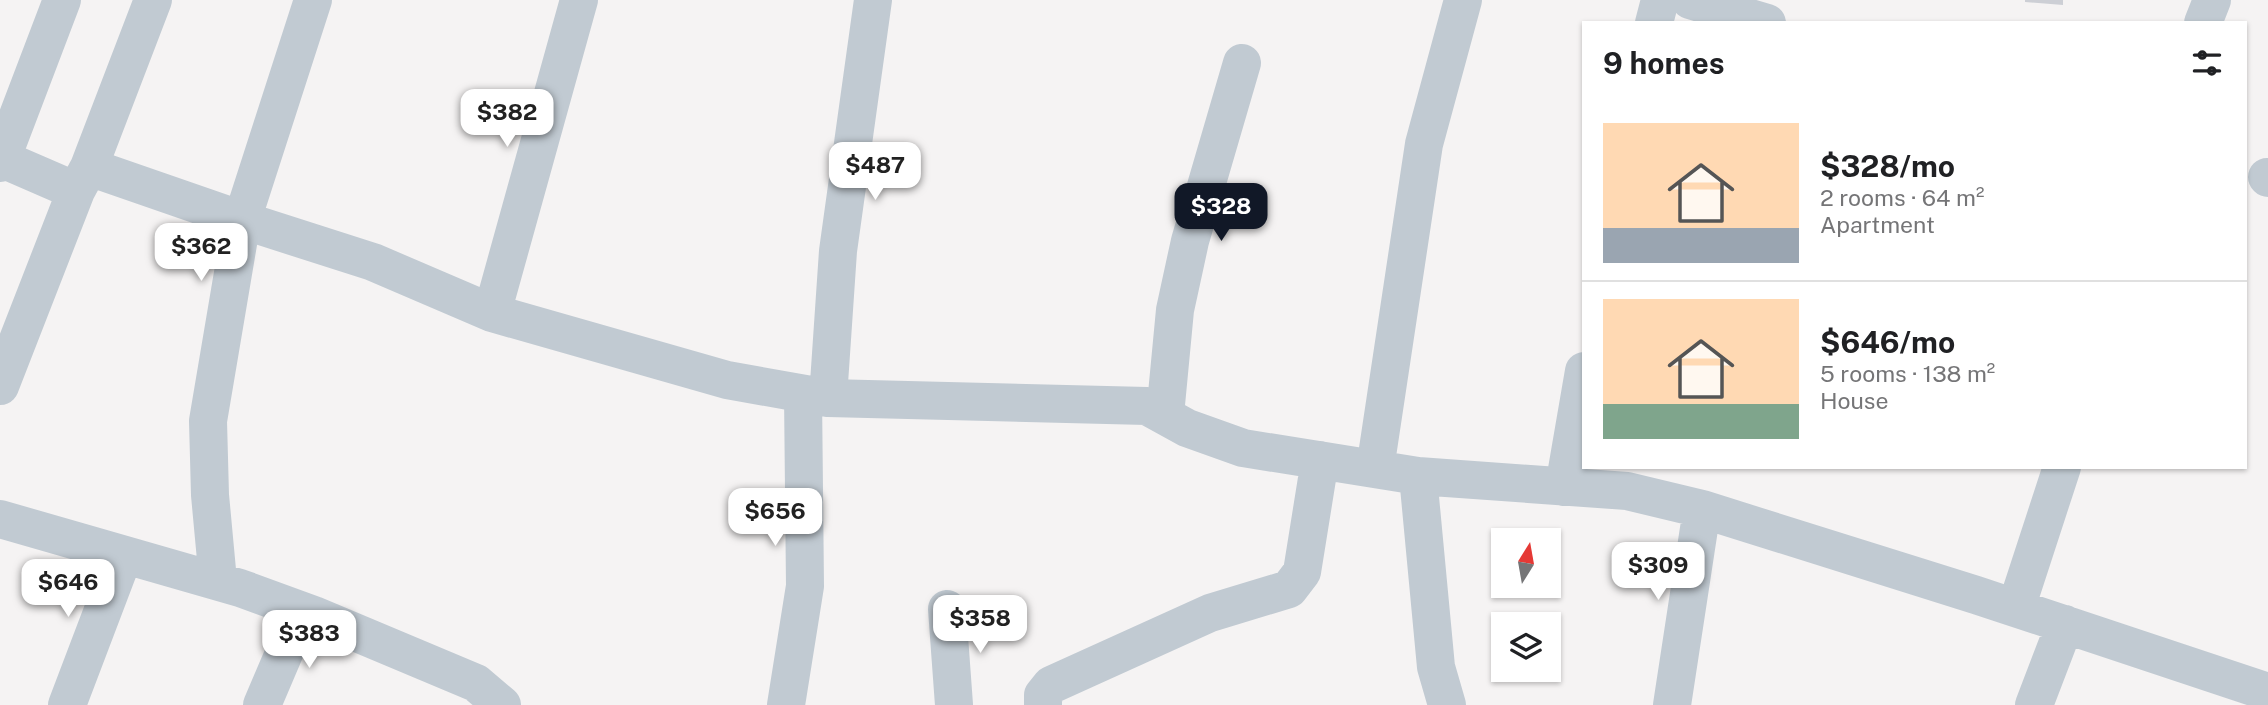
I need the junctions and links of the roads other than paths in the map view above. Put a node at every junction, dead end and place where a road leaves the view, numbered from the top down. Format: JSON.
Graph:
{"nodes":[{"id":1,"x":61,"y":0,"type":"edge"},
{"id":2,"x":153,"y":0,"type":"edge"},
{"id":3,"x":313,"y":0,"type":"edge"},
{"id":4,"x":579,"y":0,"type":"edge"},
{"id":5,"x":873,"y":0,"type":"edge"},
{"id":6,"x":1463,"y":0,"type":"edge"},
{"id":7,"x":1660,"y":0,"type":"edge"},
{"id":8,"x":1690,"y":0,"type":"edge"},
{"id":9,"x":2212,"y":0,"type":"edge"},
{"id":10,"x":1655,"y":21,"type":"edge"},
{"id":11,"x":1761,"y":21,"type":"edge"},
{"id":12,"x":2204,"y":21,"type":"edge"},
{"id":13,"x":1242,"y":64,"type":"dead end"},
{"id":14,"x":1,"y":161,"type":"edge"},
{"id":15,"x":82,"y":179,"type":"junction"},
{"id":16,"x":242,"y":220,"type":"junction"},
{"id":17,"x":492,"y":313,"type":"junction"},
{"id":18,"x":1582,"y":383,"type":"edge"},
{"id":19,"x":0,"y":386,"type":"edge"},
{"id":20,"x":815,"y":396,"type":"junction"},
{"id":21,"x":1164,"y":415,"type":"junction"},
{"id":22,"x":1320,"y":460,"type":"junction"},
{"id":23,"x":2062,"y":469,"type":"edge"},
{"id":24,"x":1375,"y":470,"type":"junction"},
{"id":25,"x":1418,"y":476,"type":"junction"},
{"id":26,"x":1564,"y":487,"type":"junction"},
{"id":27,"x":1702,"y":509,"type":"junction"},
{"id":28,"x":0,"y":519,"type":"edge"},
{"id":29,"x":124,"y":555,"type":"junction"},
{"id":30,"x":218,"y":581,"type":"junction"},
{"id":31,"x":2016,"y":608,"type":"junction"},
{"id":32,"x":947,"y":609,"type":"dead end"},
{"id":33,"x":302,"y":611,"type":"junction"},
{"id":34,"x":2065,"y":624,"type":"junction"},
{"id":35,"x":2268,"y":692,"type":"edge"},
{"id":36,"x":67,"y":705,"type":"edge"},
{"id":37,"x":262,"y":705,"type":"edge"},
{"id":38,"x":502,"y":705,"type":"edge"},
{"id":39,"x":786,"y":705,"type":"edge"},
{"id":40,"x":954,"y":705,"type":"edge"},
{"id":41,"x":1043,"y":705,"type":"edge"},
{"id":42,"x":1447,"y":705,"type":"edge"},
{"id":43,"x":1672,"y":705,"type":"edge"},
{"id":44,"x":2034,"y":705,"type":"edge"}],
"edges":[{"from":1,"to":14,"type":"street"},
{"from":2,"to":15,"type":"street"},
{"from":3,"to":16,"type":"street"},
{"from":4,"to":17,"type":"street"},
{"from":5,"to":20,"type":"street"},
{"from":6,"to":24,"type":"street"},
{"from":7,"to":10,"type":"street"},
{"from":8,"to":11,"type":"street"},
{"from":9,"to":12,"type":"street"},
{"from":13,"to":21,"type":"street"},
{"from":14,"to":15,"type":"street"},
{"from":15,"to":16,"type":"street"},
{"from":15,"to":19,"type":"street"},
{"from":16,"to":17,"type":"street"},
{"from":16,"to":30,"type":"street"},
{"from":17,"to":20,"type":"street"},
{"from":18,"to":26,"type":"street"},
{"from":20,"to":21,"type":"street"},
{"from":20,"to":39,"type":"street"},
{"from":21,"to":22,"type":"street"},
{"from":22,"to":24,"type":"street"},
{"from":22,"to":41,"type":"street"},
{"from":23,"to":31,"type":"street"},
{"from":24,"to":25,"type":"street"},
{"from":25,"to":26,"type":"street"},
{"from":25,"to":42,"type":"street"},
{"from":26,"to":27,"type":"street"},
{"from":27,"to":31,"type":"street"},
{"from":27,"to":43,"type":"street"},
{"from":28,"to":29,"type":"street"},
{"from":29,"to":30,"type":"street"},
{"from":29,"to":36,"type":"street"},
{"from":30,"to":33,"type":"street"},
{"from":31,"to":34,"type":"street"},
{"from":32,"to":40,"type":"street"},
{"from":33,"to":37,"type":"street"},
{"from":33,"to":38,"type":"street"},
{"from":34,"to":35,"type":"street"},
{"from":34,"to":44,"type":"street"}]}
